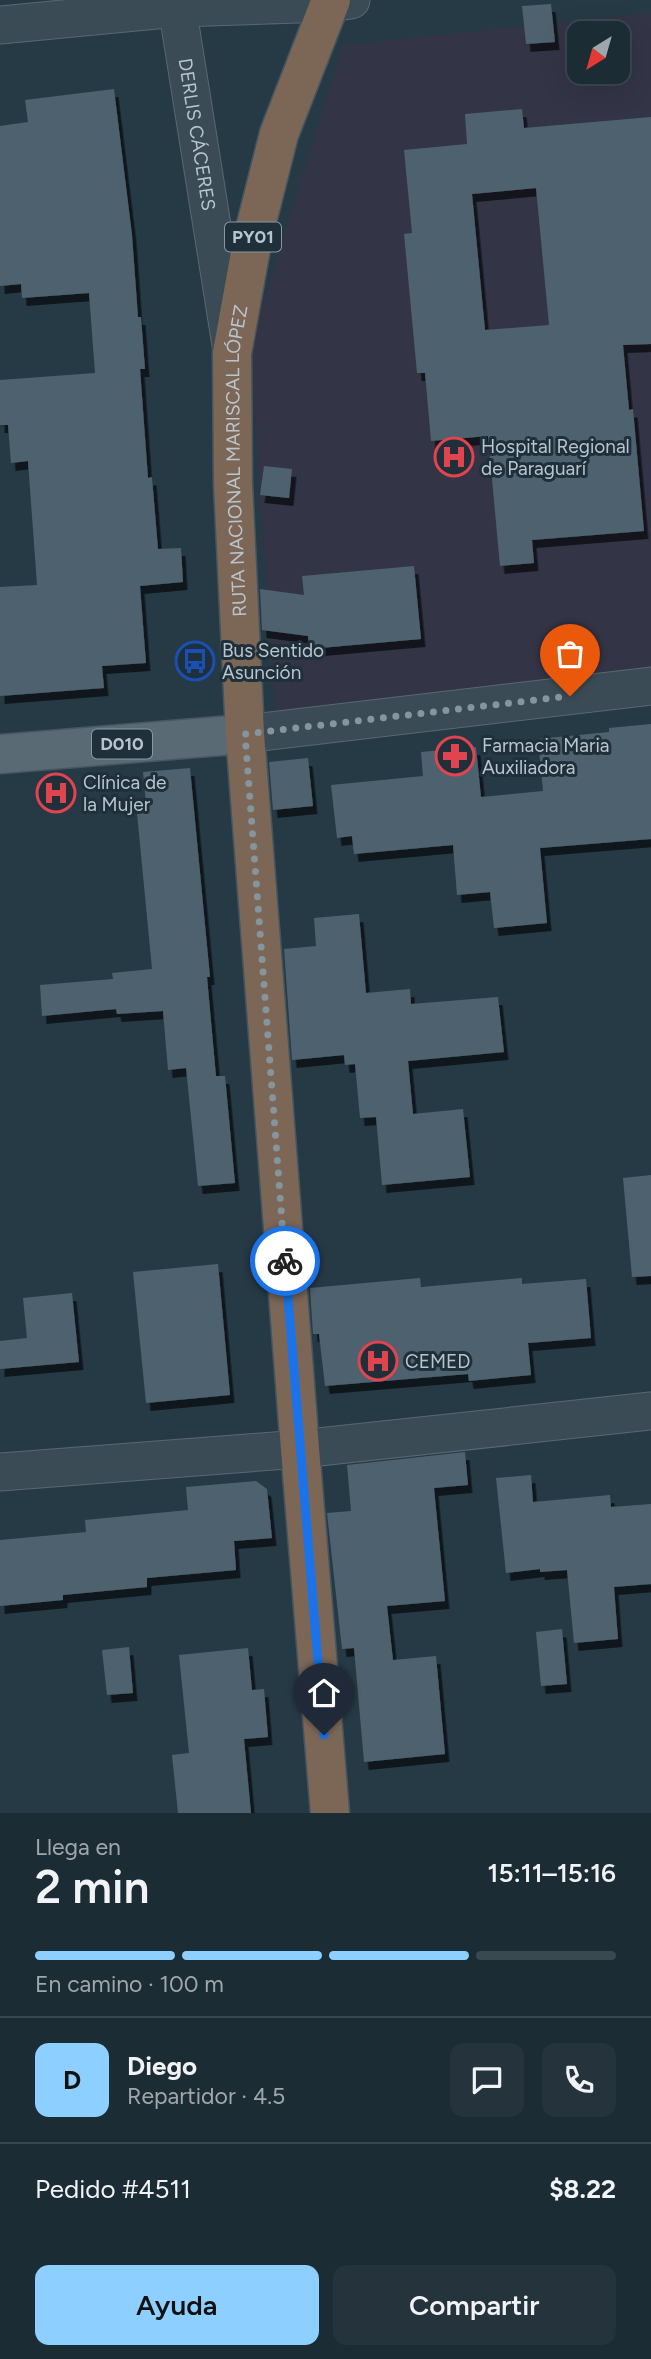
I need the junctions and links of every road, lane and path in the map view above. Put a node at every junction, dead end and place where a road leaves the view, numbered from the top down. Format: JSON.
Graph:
{"nodes":[{"id":1,"x":337,"y":1,"type":"edge"},
{"id":2,"x":177,"y":4,"type":"edge"},
{"id":3,"x":0,"y":26,"type":"edge"},
{"id":4,"x":232,"y":353,"type":"junction"},
{"id":5,"x":651,"y":686,"type":"edge"},
{"id":6,"x":245,"y":734,"type":"junction"},
{"id":7,"x":0,"y":754,"type":"edge"},
{"id":8,"x":651,"y":1411,"type":"edge"},
{"id":9,"x":300,"y":1449,"type":"junction"},
{"id":10,"x":0,"y":1472,"type":"edge"},
{"id":11,"x":330,"y":1813,"type":"edge"}],
"edges":[{"from":1,"to":2,"type":"street"},
{"from":1,"to":4,"type":"highway","name":"RUTA NACIONAL MARISCAL LÓPEZ","number":"PY01"},
{"from":2,"to":3,"type":"street"},
{"from":2,"to":4,"type":"street","name":"DERLIS CÁCERES"},
{"from":4,"to":6,"type":"highway","name":"RUTA NACIONAL MARISCAL LÓPEZ","number":"PY01"},
{"from":5,"to":6,"type":"street"},
{"from":6,"to":7,"type":"main road","number":"D010"},
{"from":6,"to":9,"type":"highway","name":"RUTA NACIONAL MARISCAL LÓPEZ","number":"PY01"},
{"from":8,"to":9,"type":"street"},
{"from":9,"to":10,"type":"street"},
{"from":9,"to":11,"type":"highway","name":"RUTA NACIONAL MARISCAL LÓPEZ","number":"PY01"}]}
